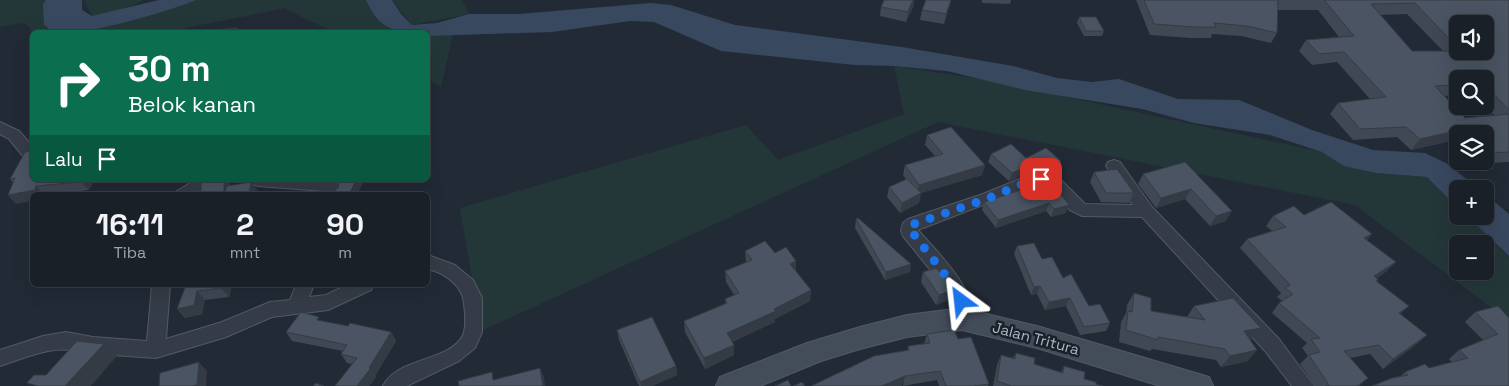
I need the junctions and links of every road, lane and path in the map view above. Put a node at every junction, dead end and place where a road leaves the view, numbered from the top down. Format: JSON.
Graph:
{"nodes":[{"id":1,"x":0,"y":126,"type":"edge"},
{"id":2,"x":30,"y":152,"type":"edge"},
{"id":3,"x":1114,"y":166,"type":"dead end"},
{"id":4,"x":204,"y":182,"type":"edge"},
{"id":5,"x":317,"y":182,"type":"edge"},
{"id":6,"x":188,"y":192,"type":"edge"},
{"id":7,"x":333,"y":192,"type":"edge"},
{"id":8,"x":1146,"y":211,"type":"junction"},
{"id":9,"x":430,"y":262,"type":"edge"},
{"id":10,"x":161,"y":287,"type":"edge"},
{"id":11,"x":304,"y":287,"type":"edge"},
{"id":12,"x":361,"y":287,"type":"edge"},
{"id":13,"x":297,"y":306,"type":"junction"},
{"id":14,"x":962,"y":319,"type":"junction"},
{"id":15,"x":156,"y":350,"type":"junction"},
{"id":16,"x":0,"y":358,"type":"edge"},
{"id":17,"x":393,"y":386,"type":"edge"},
{"id":18,"x":730,"y":386,"type":"edge"},
{"id":19,"x":1199,"y":386,"type":"edge"},
{"id":20,"x":1304,"y":386,"type":"edge"}],
"edges":[{"from":1,"to":2,"type":"street"},
{"from":3,"to":8,"type":"street"},
{"from":4,"to":6,"type":"street"},
{"from":5,"to":7,"type":"street"},
{"from":8,"to":14,"type":"street"},
{"from":8,"to":20,"type":"street"},
{"from":9,"to":17,"type":"street"},
{"from":10,"to":15,"type":"street"},
{"from":11,"to":13,"type":"street"},
{"from":12,"to":13,"type":"street"},
{"from":13,"to":15,"type":"street"},
{"from":14,"to":18,"type":"street","name":"Jalan Tritura"},
{"from":14,"to":19,"type":"street","name":"Jalan Tritura"},
{"from":15,"to":16,"type":"street"}]}
